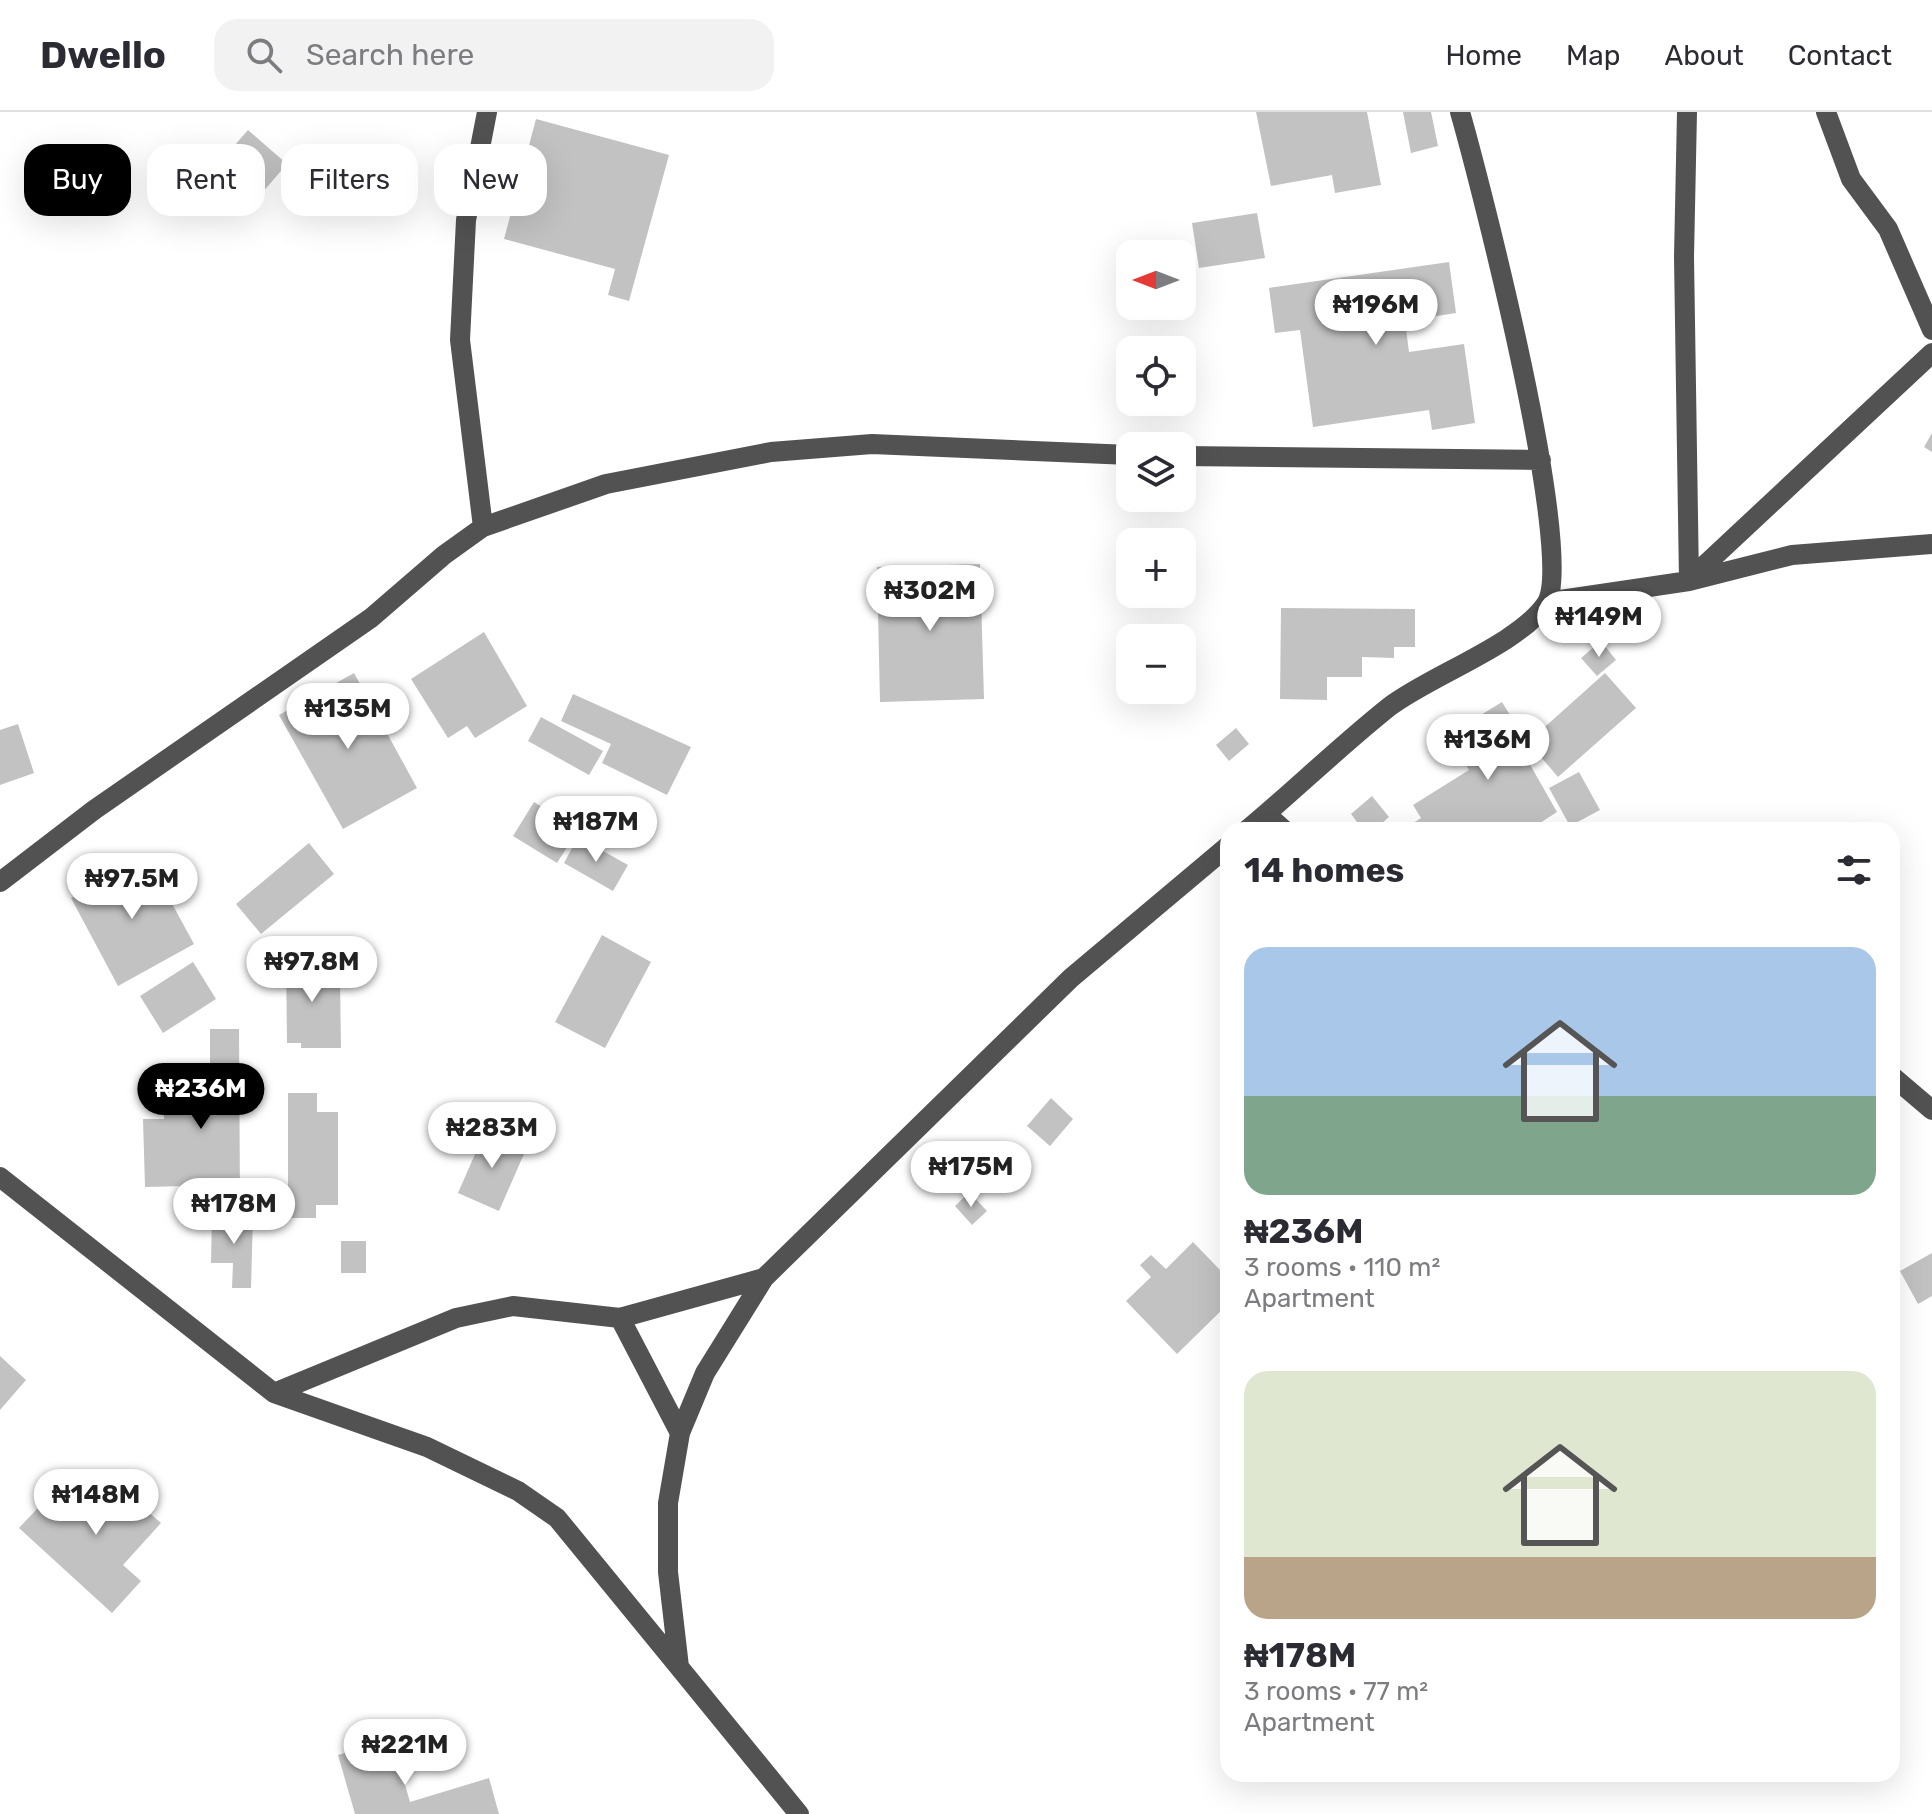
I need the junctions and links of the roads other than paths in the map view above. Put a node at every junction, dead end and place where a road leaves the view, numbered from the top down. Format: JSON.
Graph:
{"nodes":[{"id":1,"x":487,"y":112,"type":"edge"},
{"id":2,"x":1460,"y":112,"type":"edge"},
{"id":3,"x":1687,"y":112,"type":"edge"},
{"id":4,"x":1826,"y":112,"type":"edge"},
{"id":5,"x":1932,"y":330,"type":"edge"},
{"id":6,"x":1932,"y":353,"type":"edge"},
{"id":7,"x":1116,"y":454,"type":"edge"},
{"id":8,"x":1196,"y":456,"type":"edge"},
{"id":9,"x":1541,"y":460,"type":"junction"},
{"id":10,"x":483,"y":527,"type":"junction"},
{"id":11,"x":1932,"y":544,"type":"edge"},
{"id":12,"x":1689,"y":581,"type":"junction"},
{"id":13,"x":1547,"y":602,"type":"junction"},
{"id":14,"x":1266,"y":814,"type":"junction"},
{"id":15,"x":1256,"y":822,"type":"edge"},
{"id":16,"x":1275,"y":822,"type":"edge"},
{"id":17,"x":1220,"y":853,"type":"edge"},
{"id":18,"x":0,"y":882,"type":"edge"},
{"id":19,"x":1900,"y":1083,"type":"edge"},
{"id":20,"x":1932,"y":1110,"type":"edge"},
{"id":21,"x":0,"y":1177,"type":"edge"},
{"id":22,"x":764,"y":1278,"type":"junction"},
{"id":23,"x":620,"y":1318,"type":"junction"},
{"id":24,"x":274,"y":1393,"type":"junction"},
{"id":25,"x":680,"y":1433,"type":"junction"},
{"id":26,"x":679,"y":1667,"type":"junction"},
{"id":27,"x":799,"y":1814,"type":"edge"}],
"edges":[{"from":1,"to":10,"type":"street"},
{"from":2,"to":9,"type":"street"},
{"from":3,"to":12,"type":"street"},
{"from":4,"to":5,"type":"street"},
{"from":6,"to":12,"type":"street"},
{"from":7,"to":10,"type":"street"},
{"from":8,"to":9,"type":"street"},
{"from":9,"to":13,"type":"street"},
{"from":10,"to":18,"type":"street"},
{"from":11,"to":12,"type":"street"},
{"from":12,"to":13,"type":"street"},
{"from":13,"to":14,"type":"street"},
{"from":14,"to":15,"type":"street"},
{"from":14,"to":16,"type":"street"},
{"from":17,"to":22,"type":"street"},
{"from":19,"to":20,"type":"street"},
{"from":21,"to":24,"type":"street"},
{"from":22,"to":23,"type":"street"},
{"from":22,"to":25,"type":"street"},
{"from":23,"to":24,"type":"street"},
{"from":23,"to":25,"type":"street"},
{"from":24,"to":26,"type":"street"},
{"from":25,"to":26,"type":"street"},
{"from":26,"to":27,"type":"street"}]}
